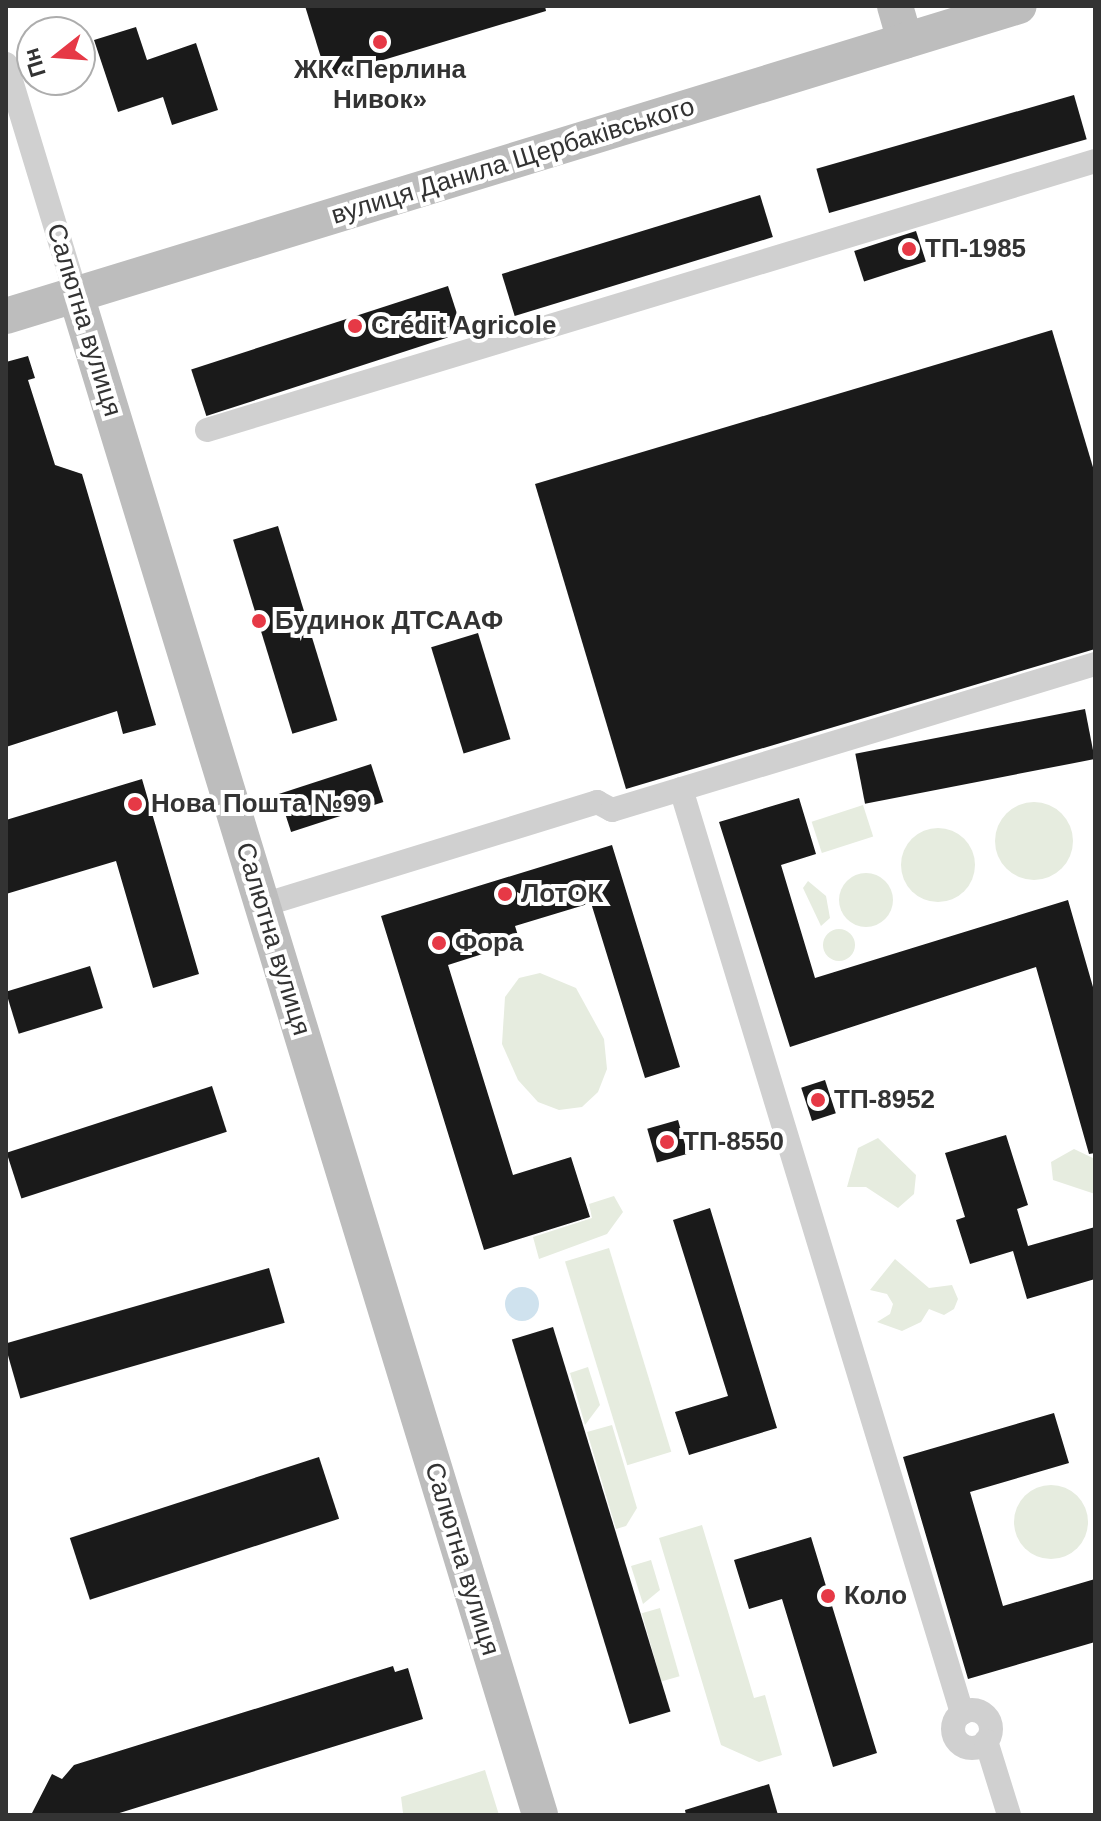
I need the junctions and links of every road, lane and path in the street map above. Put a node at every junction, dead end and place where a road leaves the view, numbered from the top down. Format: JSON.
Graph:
{"nodes":[{"id":1,"x":895,"y":6,"type":"edge"},
{"id":2,"x":1019,"y":6,"type":"edge"},
{"id":3,"x":905,"y":41,"type":"junction"},
{"id":4,"x":6,"y":64,"type":"edge"},
{"id":5,"x":1095,"y":161,"type":"edge"},
{"id":6,"x":76,"y":295,"type":"junction"},
{"id":7,"x":6,"y":316,"type":"edge"},
{"id":8,"x":207,"y":430,"type":"dead end"},
{"id":9,"x":1095,"y":664,"type":"edge"},
{"id":10,"x":681,"y":789,"type":"junction"},
{"id":11,"x":263,"y":905,"type":"junction"},
{"id":12,"x":540,"y":1815,"type":"edge"},
{"id":13,"x":1009,"y":1815,"type":"edge"}],
"edges":[{"from":1,"to":3,"type":"street"},
{"from":2,"to":3,"type":"street","name":"вулиця Данила Щербаківського"},
{"from":3,"to":6,"type":"street","name":"вулиця Данила Щербаківського"},
{"from":4,"to":6,"type":"street","name":"Салютна вулиця"},
{"from":5,"to":8,"type":"street"},
{"from":6,"to":7,"type":"street","name":"вулиця Данила Щербаківського"},
{"from":6,"to":11,"type":"street","name":"Салютна вулиця"},
{"from":9,"to":10,"type":"street"},
{"from":10,"to":11,"type":"street"},
{"from":10,"to":13,"type":"street"},
{"from":11,"to":12,"type":"street","name":"Салютна вулиця"}]}
